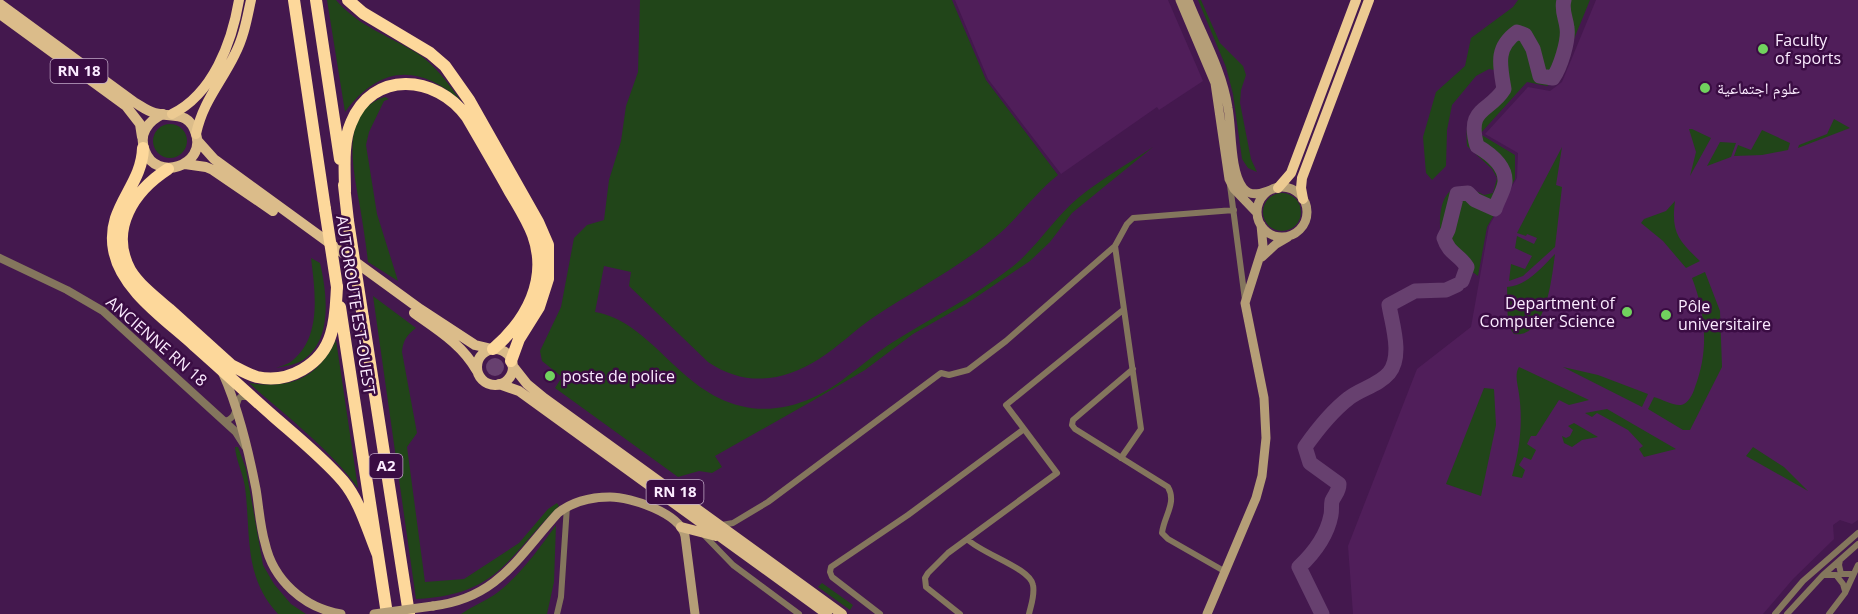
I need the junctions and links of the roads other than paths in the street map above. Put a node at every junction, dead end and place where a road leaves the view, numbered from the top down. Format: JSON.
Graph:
{"nodes":[{"id":1,"x":239,"y":0,"type":"edge"},
{"id":2,"x":251,"y":0,"type":"edge"},
{"id":3,"x":294,"y":0,"type":"edge"},
{"id":4,"x":316,"y":0,"type":"edge"},
{"id":5,"x":348,"y":0,"type":"edge"},
{"id":6,"x":1180,"y":0,"type":"edge"},
{"id":7,"x":1188,"y":0,"type":"edge"},
{"id":8,"x":1356,"y":0,"type":"edge"},
{"id":9,"x":1369,"y":0,"type":"edge"},
{"id":10,"x":0,"y":4,"type":"edge"},
{"id":11,"x":0,"y":14,"type":"edge"},
{"id":12,"x":168,"y":114,"type":"junction"},
{"id":13,"x":197,"y":137,"type":"junction"},
{"id":14,"x":143,"y":143,"type":"junction"},
{"id":15,"x":185,"y":164,"type":"junction"},
{"id":16,"x":168,"y":169,"type":"junction"},
{"id":17,"x":1229,"y":179,"type":"junction"},
{"id":18,"x":1275,"y":188,"type":"junction"},
{"id":19,"x":345,"y":192,"type":"junction"},
{"id":20,"x":1303,"y":199,"type":"junction"},
{"id":21,"x":1234,"y":210,"type":"junction"},
{"id":22,"x":1257,"y":213,"type":"junction"},
{"id":23,"x":1260,"y":225,"type":"junction"},
{"id":24,"x":1296,"y":233,"type":"junction"},
{"id":25,"x":1115,"y":246,"type":"junction"},
{"id":26,"x":0,"y":258,"type":"edge"},
{"id":27,"x":1260,"y":259,"type":"junction"},
{"id":28,"x":337,"y":287,"type":"junction"},
{"id":29,"x":1245,"y":303,"type":"junction"},
{"id":30,"x":1124,"y":310,"type":"junction"},
{"id":31,"x":492,"y":349,"type":"junction"},
{"id":32,"x":512,"y":363,"type":"junction"},
{"id":33,"x":1133,"y":369,"type":"junction"},
{"id":34,"x":222,"y":370,"type":"junction"},
{"id":35,"x":477,"y":371,"type":"junction"},
{"id":36,"x":500,"y":384,"type":"junction"},
{"id":37,"x":252,"y":397,"type":"junction"},
{"id":38,"x":236,"y":411,"type":"junction"},
{"id":39,"x":224,"y":421,"type":"junction"},
{"id":40,"x":1024,"y":429,"type":"junction"},
{"id":41,"x":247,"y":450,"type":"junction"},
{"id":42,"x":1120,"y":458,"type":"junction"},
{"id":43,"x":567,"y":506,"type":"junction"},
{"id":44,"x":738,"y":520,"type":"junction"},
{"id":45,"x":681,"y":527,"type":"junction"},
{"id":46,"x":721,"y":531,"type":"junction"},
{"id":47,"x":701,"y":533,"type":"junction"},
{"id":48,"x":1858,"y":533,"type":"edge"},
{"id":49,"x":738,"y":537,"type":"junction"},
{"id":50,"x":967,"y":539,"type":"junction"},
{"id":51,"x":1858,"y":544,"type":"edge"},
{"id":52,"x":378,"y":555,"type":"junction"},
{"id":53,"x":1840,"y":559,"type":"junction"},
{"id":54,"x":1858,"y":564,"type":"edge"},
{"id":55,"x":1224,"y":571,"type":"junction"},
{"id":56,"x":1853,"y":574,"type":"junction"},
{"id":57,"x":1823,"y":575,"type":"junction"},
{"id":58,"x":1843,"y":577,"type":"junction"},
{"id":59,"x":1845,"y":593,"type":"junction"},
{"id":60,"x":445,"y":609,"type":"edge"},
{"id":61,"x":341,"y":614,"type":"edge"},
{"id":62,"x":374,"y":614,"type":"edge"},
{"id":63,"x":387,"y":614,"type":"edge"},
{"id":64,"x":409,"y":614,"type":"edge"},
{"id":65,"x":557,"y":614,"type":"edge"},
{"id":66,"x":695,"y":614,"type":"edge"},
{"id":67,"x":799,"y":614,"type":"edge"},
{"id":68,"x":828,"y":614,"type":"edge"},
{"id":69,"x":842,"y":614,"type":"edge"},
{"id":70,"x":880,"y":614,"type":"edge"},
{"id":71,"x":960,"y":614,"type":"edge"},
{"id":72,"x":1029,"y":614,"type":"edge"},
{"id":73,"x":1207,"y":614,"type":"edge"},
{"id":74,"x":1775,"y":614,"type":"edge"},
{"id":75,"x":1787,"y":614,"type":"edge"},
{"id":76,"x":1829,"y":614,"type":"edge"}],
"edges":[{"from":1,"to":12,"type":"highway"},
{"from":2,"to":13,"type":"highway"},
{"from":3,"to":28,"type":"highway","name":"AUTOROUTE EST-OUEST","number":"A2","bridge":true},
{"from":4,"to":19,"type":"highway","name":"AUTOROUTE EST-OUEST","number":"A2"},
{"from":5,"to":32,"type":"highway"},
{"from":6,"to":17,"type":"main road"},
{"from":7,"to":18,"type":"main road"},
{"from":8,"to":18,"type":"highway"},
{"from":9,"to":20,"type":"highway"},
{"from":10,"to":12,"type":"main road","number":"RN 18"},
{"from":11,"to":14,"type":"main road","number":"RN 18"},
{"from":12,"to":13,"type":"main road"},
{"from":12,"to":14,"type":"main road"},
{"from":13,"to":15,"type":"main road"},
{"from":13,"to":31,"type":"main road"},
{"from":14,"to":16,"type":"main road"},
{"from":14,"to":34,"type":"highway"},
{"from":15,"to":16,"type":"main road"},
{"from":15,"to":35,"type":"main road"},
{"from":16,"to":28,"type":"highway"},
{"from":17,"to":21,"type":"street"},
{"from":17,"to":22,"type":"main road"},
{"from":18,"to":20,"type":"main road"},
{"from":18,"to":22,"type":"main road"},
{"from":19,"to":31,"type":"highway"},
{"from":19,"to":64,"type":"highway","name":"AUTOROUTE EST-OUEST","number":"A2","bridge":true},
{"from":20,"to":24,"type":"main road"},
{"from":21,"to":25,"type":"street"},
{"from":21,"to":29,"type":"street"},
{"from":22,"to":23,"type":"main road"},
{"from":23,"to":24,"type":"main road"},
{"from":23,"to":27,"type":"main road"},
{"from":24,"to":27,"type":"main road"},
{"from":25,"to":30,"type":"street"},
{"from":25,"to":44,"type":"street"},
{"from":26,"to":39,"type":"street","name":"ANCIENNE RN 18"},
{"from":27,"to":29,"type":"main road"},
{"from":28,"to":52,"type":"highway","name":"AUTOROUTE EST-OUEST","number":"A2"},
{"from":29,"to":55,"type":"main road"},
{"from":30,"to":33,"type":"street"},
{"from":30,"to":40,"type":"street"},
{"from":31,"to":32,"type":"main road"},
{"from":31,"to":35,"type":"main road"},
{"from":32,"to":36,"type":"main road"},
{"from":32,"to":46,"type":"main road","number":"RN 18"},
{"from":33,"to":42,"type":"street"},
{"from":33,"to":42,"type":"street"},
{"from":34,"to":37,"type":"highway"},
{"from":34,"to":38,"type":"main road","name":"ANCIENNE RN 18"},
{"from":35,"to":36,"type":"main road"},
{"from":36,"to":46,"type":"main road","number":"RN 18"},
{"from":37,"to":38,"type":"street"},
{"from":37,"to":52,"type":"highway"},
{"from":38,"to":39,"type":"street"},
{"from":38,"to":41,"type":"main road","name":"ANCIENNE RN 18"},
{"from":39,"to":41,"type":"street","name":"ANCIENNE RN 18"},
{"from":40,"to":50,"type":"street"},
{"from":40,"to":70,"type":"street"},
{"from":41,"to":61,"type":"main road","name":"ANCIENNE RN 18"},
{"from":42,"to":55,"type":"street"},
{"from":43,"to":45,"type":"main road"},
{"from":43,"to":60,"type":"main road"},
{"from":43,"to":65,"type":"street"},
{"from":44,"to":46,"type":"street"},
{"from":44,"to":49,"type":"street"},
{"from":45,"to":47,"type":"main road"},
{"from":45,"to":66,"type":"main road"},
{"from":46,"to":47,"type":"main road"},
{"from":46,"to":49,"type":"main road","number":"RN 18"},
{"from":46,"to":68,"type":"main road","number":"RN 18"},
{"from":47,"to":67,"type":"street"},
{"from":48,"to":74,"type":"street"},
{"from":49,"to":69,"type":"main road","number":"RN 18"},
{"from":50,"to":71,"type":"street"},
{"from":50,"to":72,"type":"street"},
{"from":51,"to":53,"type":"street"},
{"from":52,"to":63,"type":"highway","name":"AUTOROUTE EST-OUEST","number":"A2"},
{"from":53,"to":57,"type":"street"},
{"from":53,"to":58,"type":"street"},
{"from":54,"to":56,"type":"street"},
{"from":55,"to":73,"type":"main road"},
{"from":56,"to":58,"type":"street"},
{"from":56,"to":58,"type":"street"},
{"from":57,"to":58,"type":"street"},
{"from":57,"to":75,"type":"street"},
{"from":58,"to":59,"type":"street"},
{"from":58,"to":59,"type":"street"},
{"from":59,"to":76,"type":"street"},
{"from":60,"to":62,"type":"main road","bridge":true}]}
